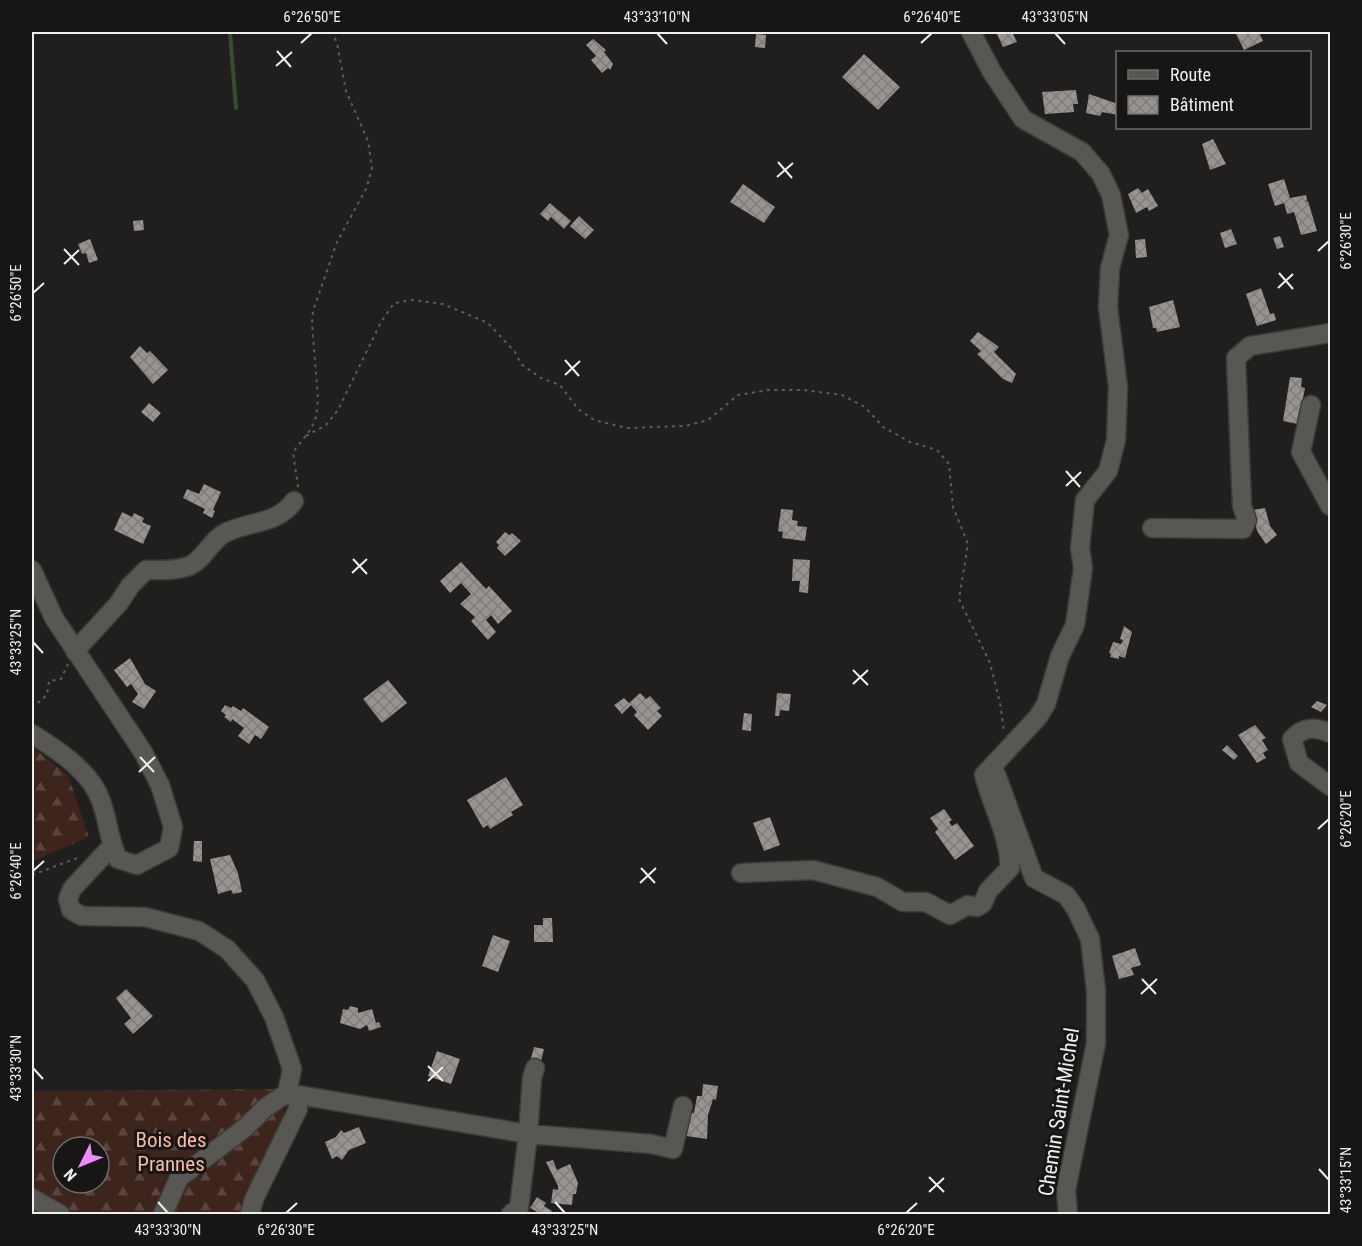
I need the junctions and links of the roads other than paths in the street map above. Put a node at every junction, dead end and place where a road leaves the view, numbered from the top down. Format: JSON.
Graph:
{"nodes":[{"id":1,"x":971,"y":32,"type":"edge"},
{"id":2,"x":1330,"y":333,"type":"edge"},
{"id":3,"x":1311,"y":405,"type":"dead end"},
{"id":4,"x":294,"y":501,"type":"road end"},
{"id":5,"x":1330,"y":506,"type":"edge"},
{"id":6,"x":1152,"y":528,"type":"dead end"},
{"id":7,"x":32,"y":570,"type":"edge"},
{"id":8,"x":75,"y":651,"type":"junction"},
{"id":9,"x":1330,"y":733,"type":"edge"},
{"id":10,"x":32,"y":734,"type":"edge"},
{"id":11,"x":998,"y":758,"type":"junction"},
{"id":12,"x":1330,"y":786,"type":"edge"},
{"id":13,"x":112,"y":846,"type":"junction"},
{"id":14,"x":741,"y":873,"type":"dead end"},
{"id":15,"x":535,"y":1068,"type":"dead end"},
{"id":16,"x":287,"y":1093,"type":"junction"},
{"id":17,"x":683,"y":1106,"type":"dead end"},
{"id":18,"x":528,"y":1134,"type":"junction"},
{"id":19,"x":32,"y":1198,"type":"edge"},
{"id":20,"x":60,"y":1215,"type":"edge"},
{"id":21,"x":163,"y":1215,"type":"edge"},
{"id":22,"x":250,"y":1215,"type":"edge"},
{"id":23,"x":511,"y":1215,"type":"edge"},
{"id":24,"x":1068,"y":1215,"type":"edge"}],
"edges":[{"from":1,"to":11,"type":"street"},
{"from":2,"to":6,"type":"street"},
{"from":3,"to":5,"type":"street"},
{"from":4,"to":8,"type":"street"},
{"from":7,"to":8,"type":"street"},
{"from":8,"to":13,"type":"street"},
{"from":9,"to":12,"type":"street"},
{"from":10,"to":13,"type":"street"},
{"from":11,"to":14,"type":"street"},
{"from":11,"to":24,"type":"street","name":"Chemin Saint-Michel"},
{"from":13,"to":16,"type":"street"},
{"from":15,"to":18,"type":"street"},
{"from":16,"to":18,"type":"street"},
{"from":16,"to":21,"type":"street"},
{"from":16,"to":22,"type":"street"},
{"from":17,"to":18,"type":"street"},
{"from":18,"to":23,"type":"street"},
{"from":19,"to":20,"type":"street"}]}
